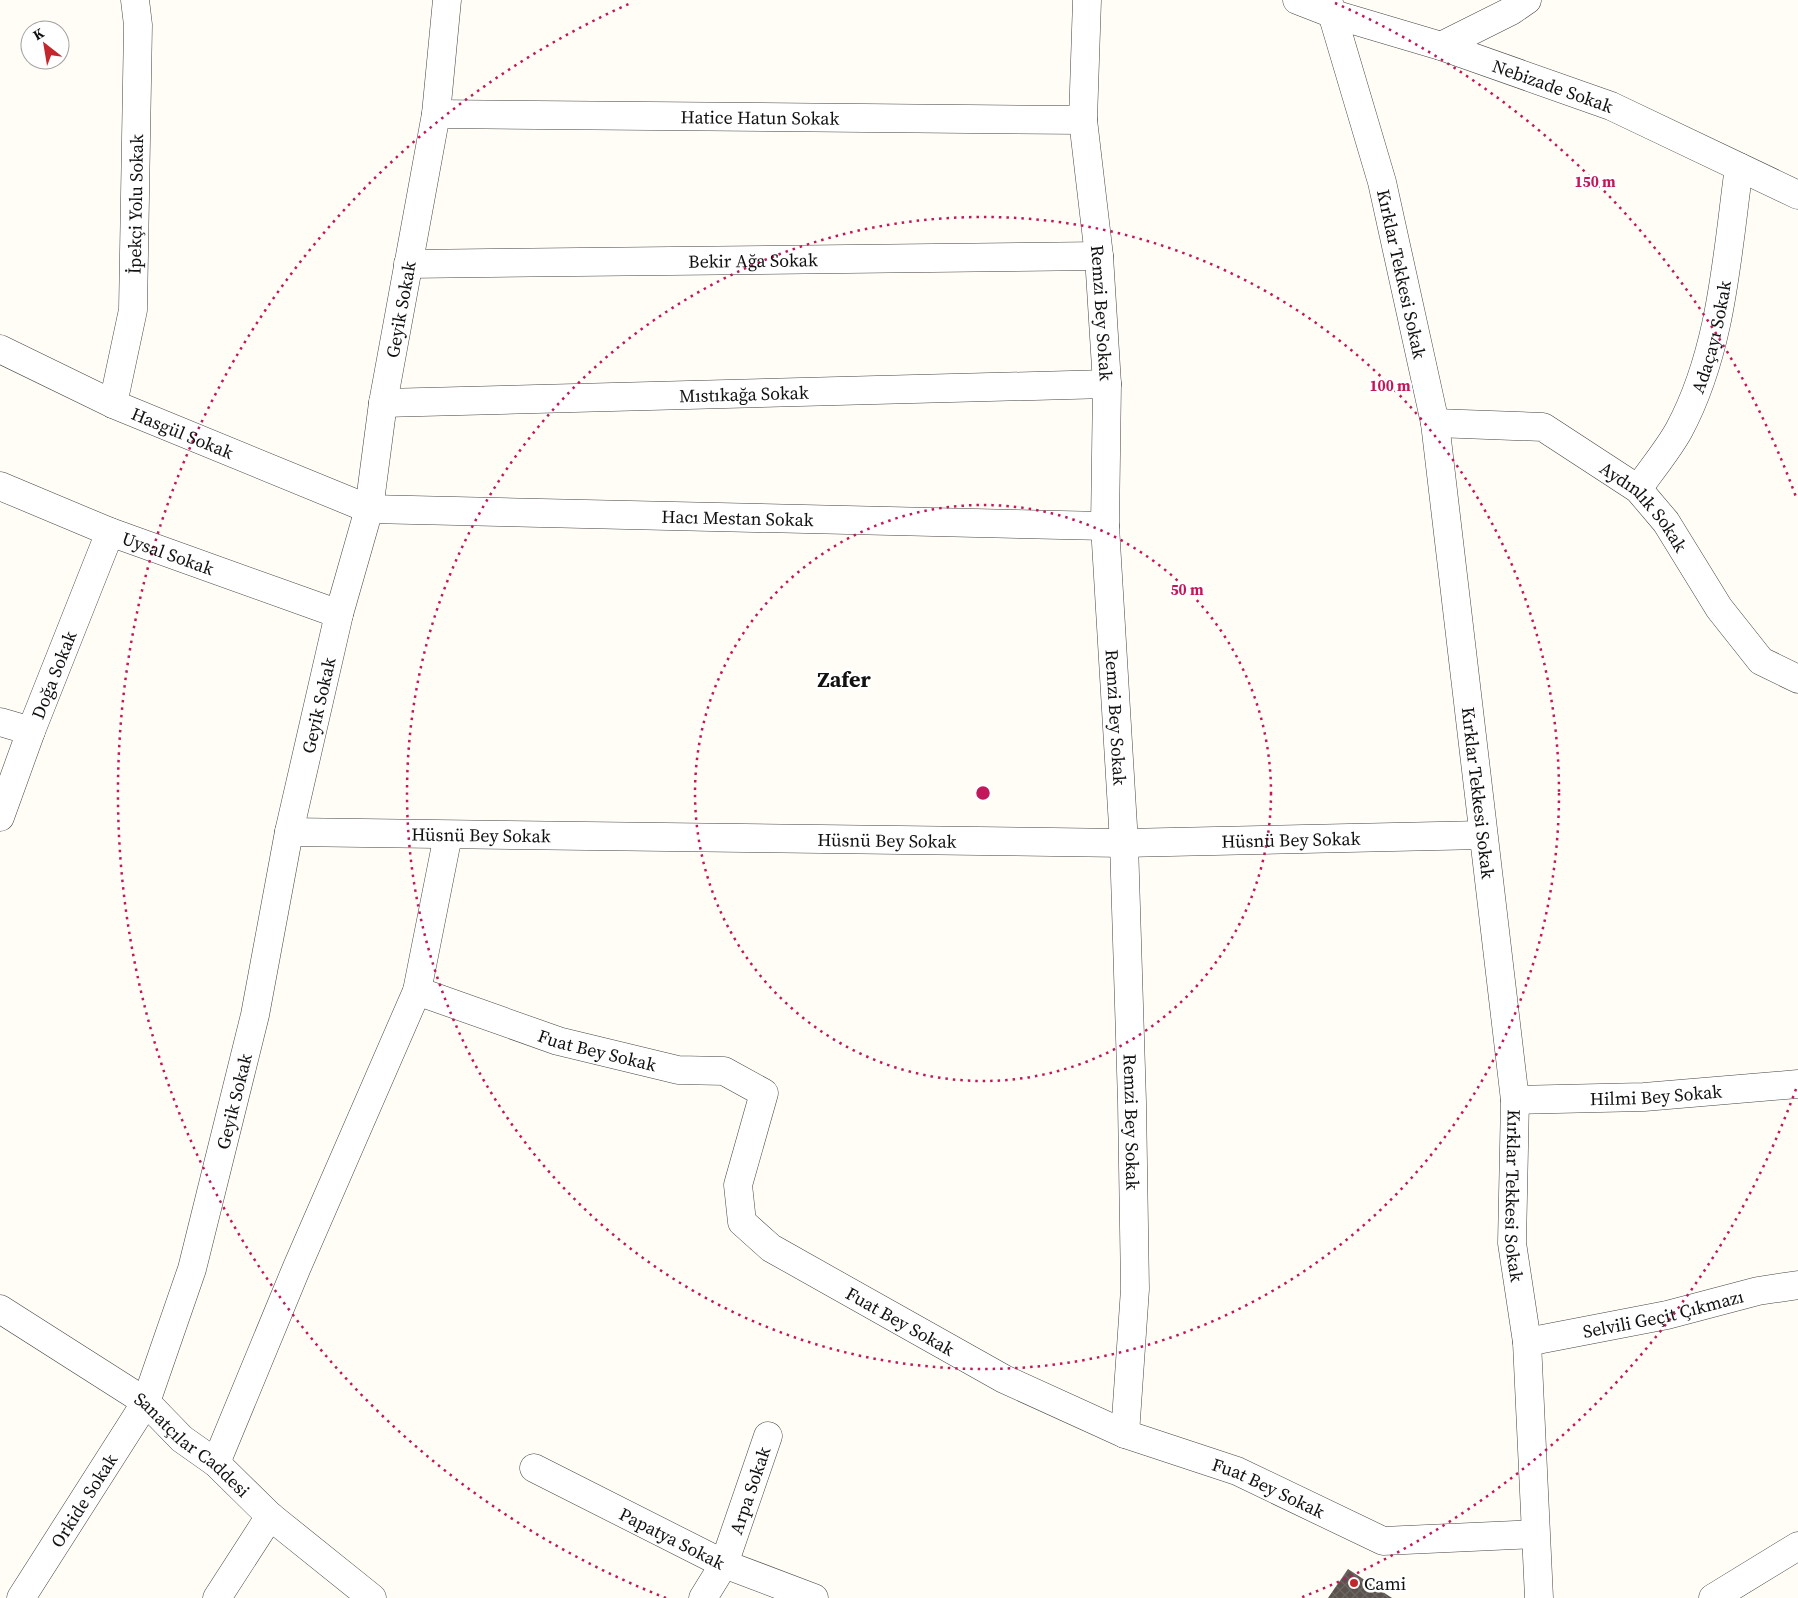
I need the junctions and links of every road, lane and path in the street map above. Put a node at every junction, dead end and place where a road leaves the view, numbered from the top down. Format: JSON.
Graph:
{"nodes":[{"id":1,"x":135,"y":0,"type":"edge"},
{"id":2,"x":447,"y":0,"type":"edge"},
{"id":3,"x":1087,"y":0,"type":"edge"},
{"id":4,"x":1298,"y":0,"type":"edge"},
{"id":5,"x":1527,"y":0,"type":"edge"},
{"id":6,"x":1331,"y":7,"type":"edge"},
{"id":7,"x":1441,"y":46,"type":"junction"},
{"id":8,"x":436,"y":114,"type":"junction"},
{"id":9,"x":1083,"y":120,"type":"junction"},
{"id":10,"x":1739,"y":167,"type":"junction"},
{"id":11,"x":1798,"y":195,"type":"edge"},
{"id":12,"x":1099,"y":256,"type":"junction"},
{"id":13,"x":408,"y":264,"type":"junction"},
{"id":14,"x":0,"y":349,"type":"edge"},
{"id":15,"x":1106,"y":384,"type":"junction"},
{"id":16,"x":383,"y":403,"type":"junction"},
{"id":17,"x":113,"y":404,"type":"junction"},
{"id":18,"x":1435,"y":423,"type":"junction"},
{"id":19,"x":0,"y":486,"type":"edge"},
{"id":20,"x":1638,"y":489,"type":"junction"},
{"id":21,"x":369,"y":509,"type":"junction"},
{"id":22,"x":1105,"y":526,"type":"junction"},
{"id":23,"x":110,"y":532,"type":"junction"},
{"id":24,"x":339,"y":614,"type":"junction"},
{"id":25,"x":1798,"y":679,"type":"edge"},
{"id":26,"x":0,"y":722,"type":"edge"},
{"id":27,"x":31,"y":731,"type":"junction"},
{"id":28,"x":0,"y":817,"type":"edge"},
{"id":29,"x":289,"y":832,"type":"junction"},
{"id":30,"x":448,"y":835,"type":"junction"},
{"id":31,"x":1483,"y":835,"type":"junction"},
{"id":32,"x":1124,"y":843,"type":"junction"},
{"id":33,"x":417,"y":991,"type":"junction"},
{"id":34,"x":1798,"y":1084,"type":"edge"},
{"id":35,"x":1515,"y":1100,"type":"junction"},
{"id":36,"x":1798,"y":1285,"type":"edge"},
{"id":37,"x":0,"y":1309,"type":"edge"},
{"id":38,"x":1527,"y":1342,"type":"junction"},
{"id":39,"x":146,"y":1402,"type":"junction"},
{"id":40,"x":1125,"y":1434,"type":"junction"},
{"id":41,"x":768,"y":1436,"type":"dead end"},
{"id":42,"x":216,"y":1463,"type":"junction"},
{"id":43,"x":534,"y":1468,"type":"dead end"},
{"id":44,"x":270,"y":1516,"type":"junction"},
{"id":45,"x":1536,"y":1534,"type":"junction"},
{"id":46,"x":1798,"y":1546,"type":"edge"},
{"id":47,"x":724,"y":1564,"type":"junction"},
{"id":48,"x":21,"y":1598,"type":"edge"},
{"id":49,"x":218,"y":1598,"type":"edge"},
{"id":50,"x":372,"y":1598,"type":"edge"},
{"id":51,"x":703,"y":1598,"type":"edge"},
{"id":52,"x":814,"y":1598,"type":"edge"},
{"id":53,"x":1539,"y":1598,"type":"edge"},
{"id":54,"x":1713,"y":1598,"type":"edge"}],
"edges":[{"from":1,"to":17,"type":"street","name":"İpekçi Yolu Sokak"},
{"from":2,"to":8,"type":"street","name":"Geyik Sokak"},
{"from":3,"to":9,"type":"street","name":"Remzi Bey Sokak"},
{"from":4,"to":6,"type":"street","name":"Nebizade Sokak"},
{"from":5,"to":7,"type":"street"},
{"from":6,"to":7,"type":"street","name":"Nebizade Sokak"},
{"from":6,"to":18,"type":"street","name":"Kırklar Tekkesi Sokak"},
{"from":7,"to":10,"type":"street","name":"Nebizade Sokak"},
{"from":8,"to":9,"type":"street","name":"Hatice Hatun Sokak"},
{"from":8,"to":13,"type":"street","name":"Geyik Sokak"},
{"from":9,"to":12,"type":"street","name":"Remzi Bey Sokak"},
{"from":10,"to":11,"type":"street","name":"Nebizade Sokak"},
{"from":10,"to":20,"type":"street","name":"Adaçayı Sokak"},
{"from":12,"to":13,"type":"street","name":"Bekir Ağa Sokak"},
{"from":12,"to":15,"type":"street","name":"Remzi Bey Sokak"},
{"from":13,"to":16,"type":"street","name":"Geyik Sokak"},
{"from":14,"to":17,"type":"street","name":"Hasgül Sokak"},
{"from":15,"to":16,"type":"street","name":"Mıstıkağa Sokak"},
{"from":15,"to":22,"type":"street","name":"Remzi Bey Sokak"},
{"from":16,"to":21,"type":"street","name":"Geyik Sokak"},
{"from":17,"to":21,"type":"street","name":"Hasgül Sokak"},
{"from":18,"to":20,"type":"street","name":"Aydınlık Sokak"},
{"from":18,"to":31,"type":"street","name":"Kırklar Tekkesi Sokak"},
{"from":19,"to":23,"type":"street","name":"Uysal Sokak"},
{"from":20,"to":25,"type":"street","name":"Aydınlık Sokak"},
{"from":21,"to":22,"type":"street","name":"Hacı Mestan Sokak"},
{"from":21,"to":24,"type":"street","name":"Geyik Sokak"},
{"from":22,"to":32,"type":"street","name":"Remzi Bey Sokak"},
{"from":23,"to":24,"type":"street","name":"Uysal Sokak"},
{"from":23,"to":27,"type":"street","name":"Doğa Sokak"},
{"from":24,"to":29,"type":"street","name":"Geyik Sokak"},
{"from":26,"to":27,"type":"street"},
{"from":27,"to":28,"type":"street","name":"Doğa Sokak"},
{"from":29,"to":30,"type":"street","name":"Hüsnü Bey Sokak"},
{"from":29,"to":39,"type":"street","name":"Geyik Sokak"},
{"from":30,"to":32,"type":"street","name":"Hüsnü Bey Sokak"},
{"from":30,"to":33,"type":"street"},
{"from":31,"to":32,"type":"street","name":"Hüsnü Bey Sokak"},
{"from":31,"to":35,"type":"street","name":"Kırklar Tekkesi Sokak"},
{"from":32,"to":40,"type":"street","name":"Remzi Bey Sokak"},
{"from":33,"to":40,"type":"street","name":"Fuat Bey Sokak"},
{"from":33,"to":42,"type":"street"},
{"from":34,"to":35,"type":"street","name":"Hilmi Bey Sokak"},
{"from":35,"to":38,"type":"street","name":"Kırklar Tekkesi Sokak"},
{"from":36,"to":38,"type":"street","name":"Selvili Geçit Çıkmazı"},
{"from":37,"to":39,"type":"street","name":"Sanatçılar Caddesi"},
{"from":38,"to":45,"type":"street","name":"Kırklar Tekkesi Sokak"},
{"from":39,"to":42,"type":"street","name":"Sanatçılar Caddesi"},
{"from":39,"to":48,"type":"street","name":"Orkide Sokak"},
{"from":40,"to":45,"type":"street","name":"Fuat Bey Sokak"},
{"from":41,"to":47,"type":"street","name":"Arpa Sokak"},
{"from":42,"to":44,"type":"street","name":"Sanatçılar Caddesi"},
{"from":43,"to":47,"type":"street","name":"Papatya Sokak"},
{"from":44,"to":49,"type":"street"},
{"from":44,"to":50,"type":"street","name":"Sanatçılar Caddesi"},
{"from":45,"to":53,"type":"street","name":"Kırklar Tekkesi Sokak"},
{"from":46,"to":54,"type":"street"},
{"from":47,"to":51,"type":"street","name":"Arpa Sokak"},
{"from":47,"to":52,"type":"street","name":"Papatya Sokak"}]}
